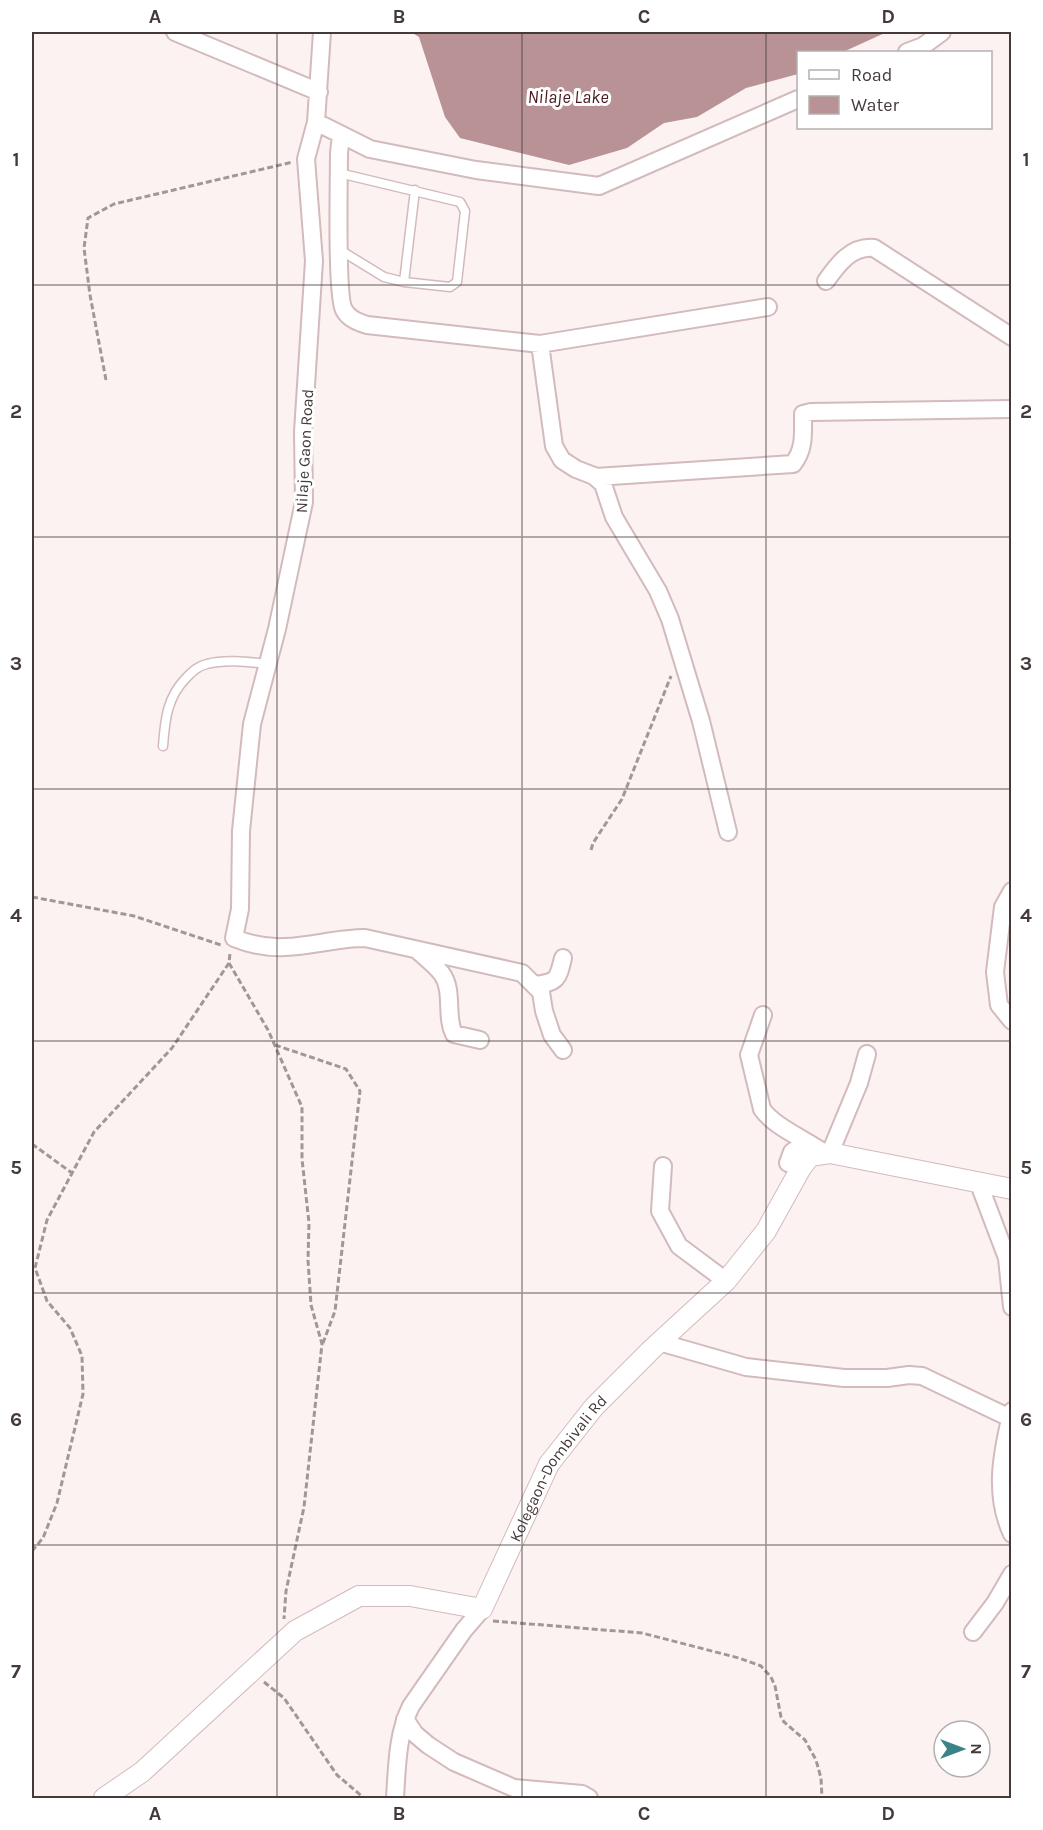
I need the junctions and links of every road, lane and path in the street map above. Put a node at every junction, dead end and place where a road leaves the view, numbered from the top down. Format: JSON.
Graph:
{"nodes":[{"id":1,"x":175,"y":32,"type":"edge"},
{"id":2,"x":322,"y":32,"type":"edge"},
{"id":3,"x":942,"y":32,"type":"edge"},
{"id":4,"x":910,"y":51,"type":"edge"},
{"id":5,"x":320,"y":92,"type":"junction"},
{"id":6,"x":797,"y":99,"type":"edge"},
{"id":7,"x":316,"y":122,"type":"junction"},
{"id":8,"x":341,"y":135,"type":"junction"},
{"id":9,"x":306,"y":159,"type":"junction"},
{"id":10,"x":339,"y":173,"type":"junction"},
{"id":11,"x":415,"y":190,"type":"junction"},
{"id":12,"x":340,"y":250,"type":"junction"},
{"id":13,"x":314,"y":267,"type":"junction"},
{"id":14,"x":340,"y":271,"type":"junction"},
{"id":15,"x":826,"y":281,"type":"dead end"},
{"id":16,"x":404,"y":282,"type":"junction"},
{"id":17,"x":768,"y":307,"type":"dead end"},
{"id":18,"x":1011,"y":337,"type":"edge"},
{"id":19,"x":540,"y":344,"type":"junction"},
{"id":20,"x":106,"y":380,"type":"dead end"},
{"id":21,"x":1011,"y":409,"type":"edge"},
{"id":22,"x":596,"y":477,"type":"junction"},
{"id":23,"x":679,"y":655,"type":"junction"},
{"id":24,"x":268,"y":664,"type":"junction"},
{"id":25,"x":163,"y":746,"type":"dead end"},
{"id":26,"x":728,"y":832,"type":"dead end"},
{"id":27,"x":591,"y":850,"type":"dead end"},
{"id":28,"x":1011,"y":891,"type":"edge"},
{"id":29,"x":32,"y":897,"type":"edge"},
{"id":30,"x":232,"y":943,"type":"junction"},
{"id":31,"x":417,"y":951,"type":"junction"},
{"id":32,"x":563,"y":958,"type":"dead end"},
{"id":33,"x":535,"y":985,"type":"junction"},
{"id":34,"x":763,"y":1016,"type":"dead end"},
{"id":35,"x":1011,"y":1021,"type":"edge"},
{"id":36,"x":480,"y":1040,"type":"dead end"},
{"id":37,"x":274,"y":1045,"type":"junction"},
{"id":38,"x":564,"y":1050,"type":"dead end"},
{"id":39,"x":867,"y":1054,"type":"dead end"},
{"id":40,"x":32,"y":1144,"type":"edge"},
{"id":41,"x":822,"y":1154,"type":"junction"},
{"id":42,"x":788,"y":1163,"type":"dead end"},
{"id":43,"x":663,"y":1166,"type":"dead end"},
{"id":44,"x":72,"y":1173,"type":"junction"},
{"id":45,"x":979,"y":1184,"type":"junction"},
{"id":46,"x":1011,"y":1189,"type":"edge"},
{"id":47,"x":726,"y":1281,"type":"junction"},
{"id":48,"x":1011,"y":1307,"type":"edge"},
{"id":49,"x":659,"y":1342,"type":"junction"},
{"id":50,"x":322,"y":1344,"type":"junction"},
{"id":51,"x":1011,"y":1415,"type":"edge"},
{"id":52,"x":1007,"y":1469,"type":"edge"},
{"id":53,"x":1011,"y":1534,"type":"edge"},
{"id":54,"x":32,"y":1551,"type":"edge"},
{"id":55,"x":1011,"y":1574,"type":"edge"},
{"id":56,"x":478,"y":1614,"type":"junction"},
{"id":57,"x":973,"y":1632,"type":"dead end"},
{"id":58,"x":282,"y":1643,"type":"junction"},
{"id":59,"x":241,"y":1680,"type":"junction"},
{"id":60,"x":405,"y":1719,"type":"junction"},
{"id":61,"x":514,"y":1793,"type":"edge"},
{"id":62,"x":104,"y":1798,"type":"edge"},
{"id":63,"x":364,"y":1798,"type":"edge"},
{"id":64,"x":395,"y":1798,"type":"edge"},
{"id":65,"x":589,"y":1798,"type":"edge"},
{"id":66,"x":822,"y":1798,"type":"edge"}],
"edges":[{"from":1,"to":5,"type":"street"},
{"from":2,"to":5,"type":"street","name":"Nilaje Gaon Road"},
{"from":3,"to":4,"type":"street"},
{"from":5,"to":7,"type":"street","name":"Nilaje Gaon Road"},
{"from":6,"to":8,"type":"street"},
{"from":7,"to":8,"type":"street"},
{"from":7,"to":9,"type":"street","name":"Nilaje Gaon Road"},
{"from":8,"to":10,"type":"street"},
{"from":9,"to":13,"type":"street","name":"Nilaje Gaon Road"},
{"from":9,"to":20,"type":"path"},
{"from":10,"to":11,"type":"lane"},
{"from":10,"to":12,"type":"street"},
{"from":11,"to":16,"type":"lane"},
{"from":11,"to":16,"type":"lane"},
{"from":12,"to":14,"type":"street"},
{"from":12,"to":16,"type":"lane"},
{"from":13,"to":14,"type":"street"},
{"from":13,"to":24,"type":"street","name":"Nilaje Gaon Road"},
{"from":14,"to":19,"type":"street"},
{"from":15,"to":18,"type":"street"},
{"from":17,"to":19,"type":"street"},
{"from":19,"to":22,"type":"street"},
{"from":21,"to":22,"type":"street"},
{"from":22,"to":23,"type":"street"},
{"from":23,"to":26,"type":"street"},
{"from":23,"to":27,"type":"path"},
{"from":24,"to":25,"type":"lane"},
{"from":24,"to":30,"type":"street","name":"Nilaje Gaon Road"},
{"from":28,"to":35,"type":"street"},
{"from":29,"to":30,"type":"path"},
{"from":30,"to":31,"type":"street"},
{"from":31,"to":33,"type":"street"},
{"from":31,"to":36,"type":"street"},
{"from":32,"to":33,"type":"street"},
{"from":33,"to":38,"type":"street"},
{"from":34,"to":41,"type":"street"},
{"from":37,"to":44,"type":"path"},
{"from":37,"to":50,"type":"path"},
{"from":37,"to":50,"type":"path"},
{"from":39,"to":41,"type":"street"},
{"from":40,"to":44,"type":"path"},
{"from":41,"to":42,"type":"street"},
{"from":41,"to":45,"type":"street"},
{"from":41,"to":47,"type":"street","name":"Kolegaon-Dombivali Rd"},
{"from":43,"to":47,"type":"street"},
{"from":44,"to":54,"type":"path"},
{"from":45,"to":46,"type":"street"},
{"from":45,"to":48,"type":"street"},
{"from":47,"to":49,"type":"street","name":"Kolegaon-Dombivali Rd"},
{"from":49,"to":51,"type":"street"},
{"from":49,"to":56,"type":"street","name":"Kolegaon-Dombivali Rd"},
{"from":50,"to":58,"type":"path"},
{"from":51,"to":52,"type":"street"},
{"from":52,"to":53,"type":"street"},
{"from":55,"to":57,"type":"street"},
{"from":56,"to":58,"type":"street"},
{"from":56,"to":60,"type":"street"},
{"from":56,"to":66,"type":"path"},
{"from":58,"to":59,"type":"street"},
{"from":59,"to":62,"type":"street"},
{"from":59,"to":63,"type":"path"},
{"from":60,"to":61,"type":"street"},
{"from":60,"to":64,"type":"street"},
{"from":61,"to":65,"type":"street"}]}
